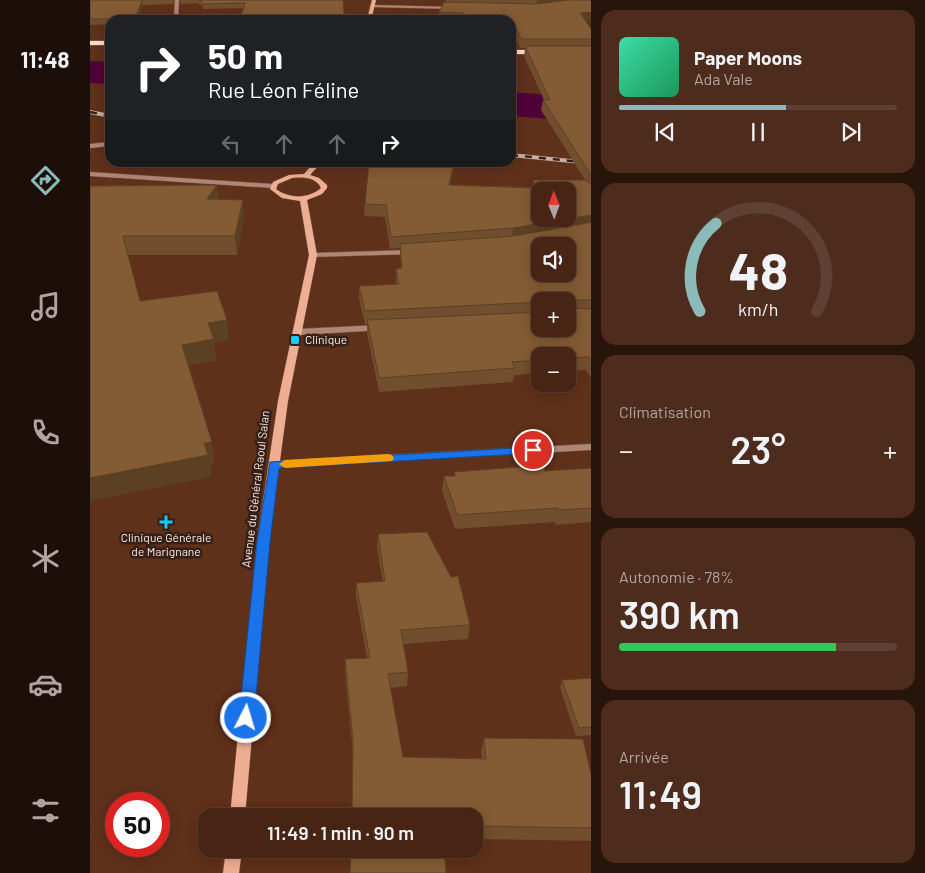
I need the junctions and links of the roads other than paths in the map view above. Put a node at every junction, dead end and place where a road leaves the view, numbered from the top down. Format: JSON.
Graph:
{"nodes":[{"id":1,"x":177,"y":0,"type":"edge"},
{"id":2,"x":374,"y":0,"type":"edge"},
{"id":3,"x":373,"y":6,"type":"junction"},
{"id":4,"x":459,"y":8,"type":"edge"},
{"id":5,"x":176,"y":15,"type":"edge"},
{"id":6,"x":370,"y":15,"type":"edge"},
{"id":7,"x":90,"y":43,"type":"edge"},
{"id":8,"x":105,"y":43,"type":"edge"},
{"id":9,"x":516,"y":46,"type":"edge"},
{"id":10,"x":90,"y":50,"type":"edge"},
{"id":11,"x":105,"y":50,"type":"edge"},
{"id":12,"x":516,"y":52,"type":"edge"},
{"id":13,"x":105,"y":144,"type":"edge"},
{"id":14,"x":90,"y":146,"type":"edge"},
{"id":15,"x":314,"y":167,"type":"edge"},
{"id":16,"x":90,"y":174,"type":"edge"},
{"id":17,"x":305,"y":176,"type":"junction"},
{"id":18,"x":273,"y":186,"type":"junction"},
{"id":19,"x":303,"y":198,"type":"junction"},
{"id":20,"x":425,"y":251,"type":"edge"},
{"id":21,"x":313,"y":255,"type":"junction"},
{"id":22,"x":394,"y":327,"type":"edge"},
{"id":23,"x":297,"y":332,"type":"junction"},
{"id":24,"x":591,"y":448,"type":"edge"},
{"id":25,"x":274,"y":464,"type":"junction"},
{"id":26,"x":238,"y":808,"type":"edge"},
{"id":27,"x":233,"y":858,"type":"edge"},
{"id":28,"x":232,"y":873,"type":"edge"}],
"edges":[{"from":1,"to":5,"type":"street"},
{"from":2,"to":3,"type":"main road"},
{"from":3,"to":4,"type":"street"},
{"from":3,"to":6,"type":"main road"},
{"from":7,"to":8,"type":"main road"},
{"from":9,"to":12,"type":"main road"},
{"from":10,"to":11,"type":"main road"},
{"from":13,"to":14,"type":"street"},
{"from":15,"to":17,"type":"main road"},
{"from":16,"to":18,"type":"street"},
{"from":17,"to":18,"type":"main road"},
{"from":17,"to":19,"type":"main road"},
{"from":18,"to":19,"type":"main road"},
{"from":19,"to":21,"type":"main road","name":"Avenue du Général Raoul Salan"},
{"from":20,"to":21,"type":"street"},
{"from":21,"to":23,"type":"main road","name":"Avenue du Général Raoul Salan"},
{"from":22,"to":23,"type":"street"},
{"from":23,"to":25,"type":"main road","name":"Avenue du Général Raoul Salan"},
{"from":24,"to":25,"type":"street"},
{"from":25,"to":26,"type":"main road","name":"Avenue du Général Raoul Salan"},
{"from":27,"to":28,"type":"main road"}]}
